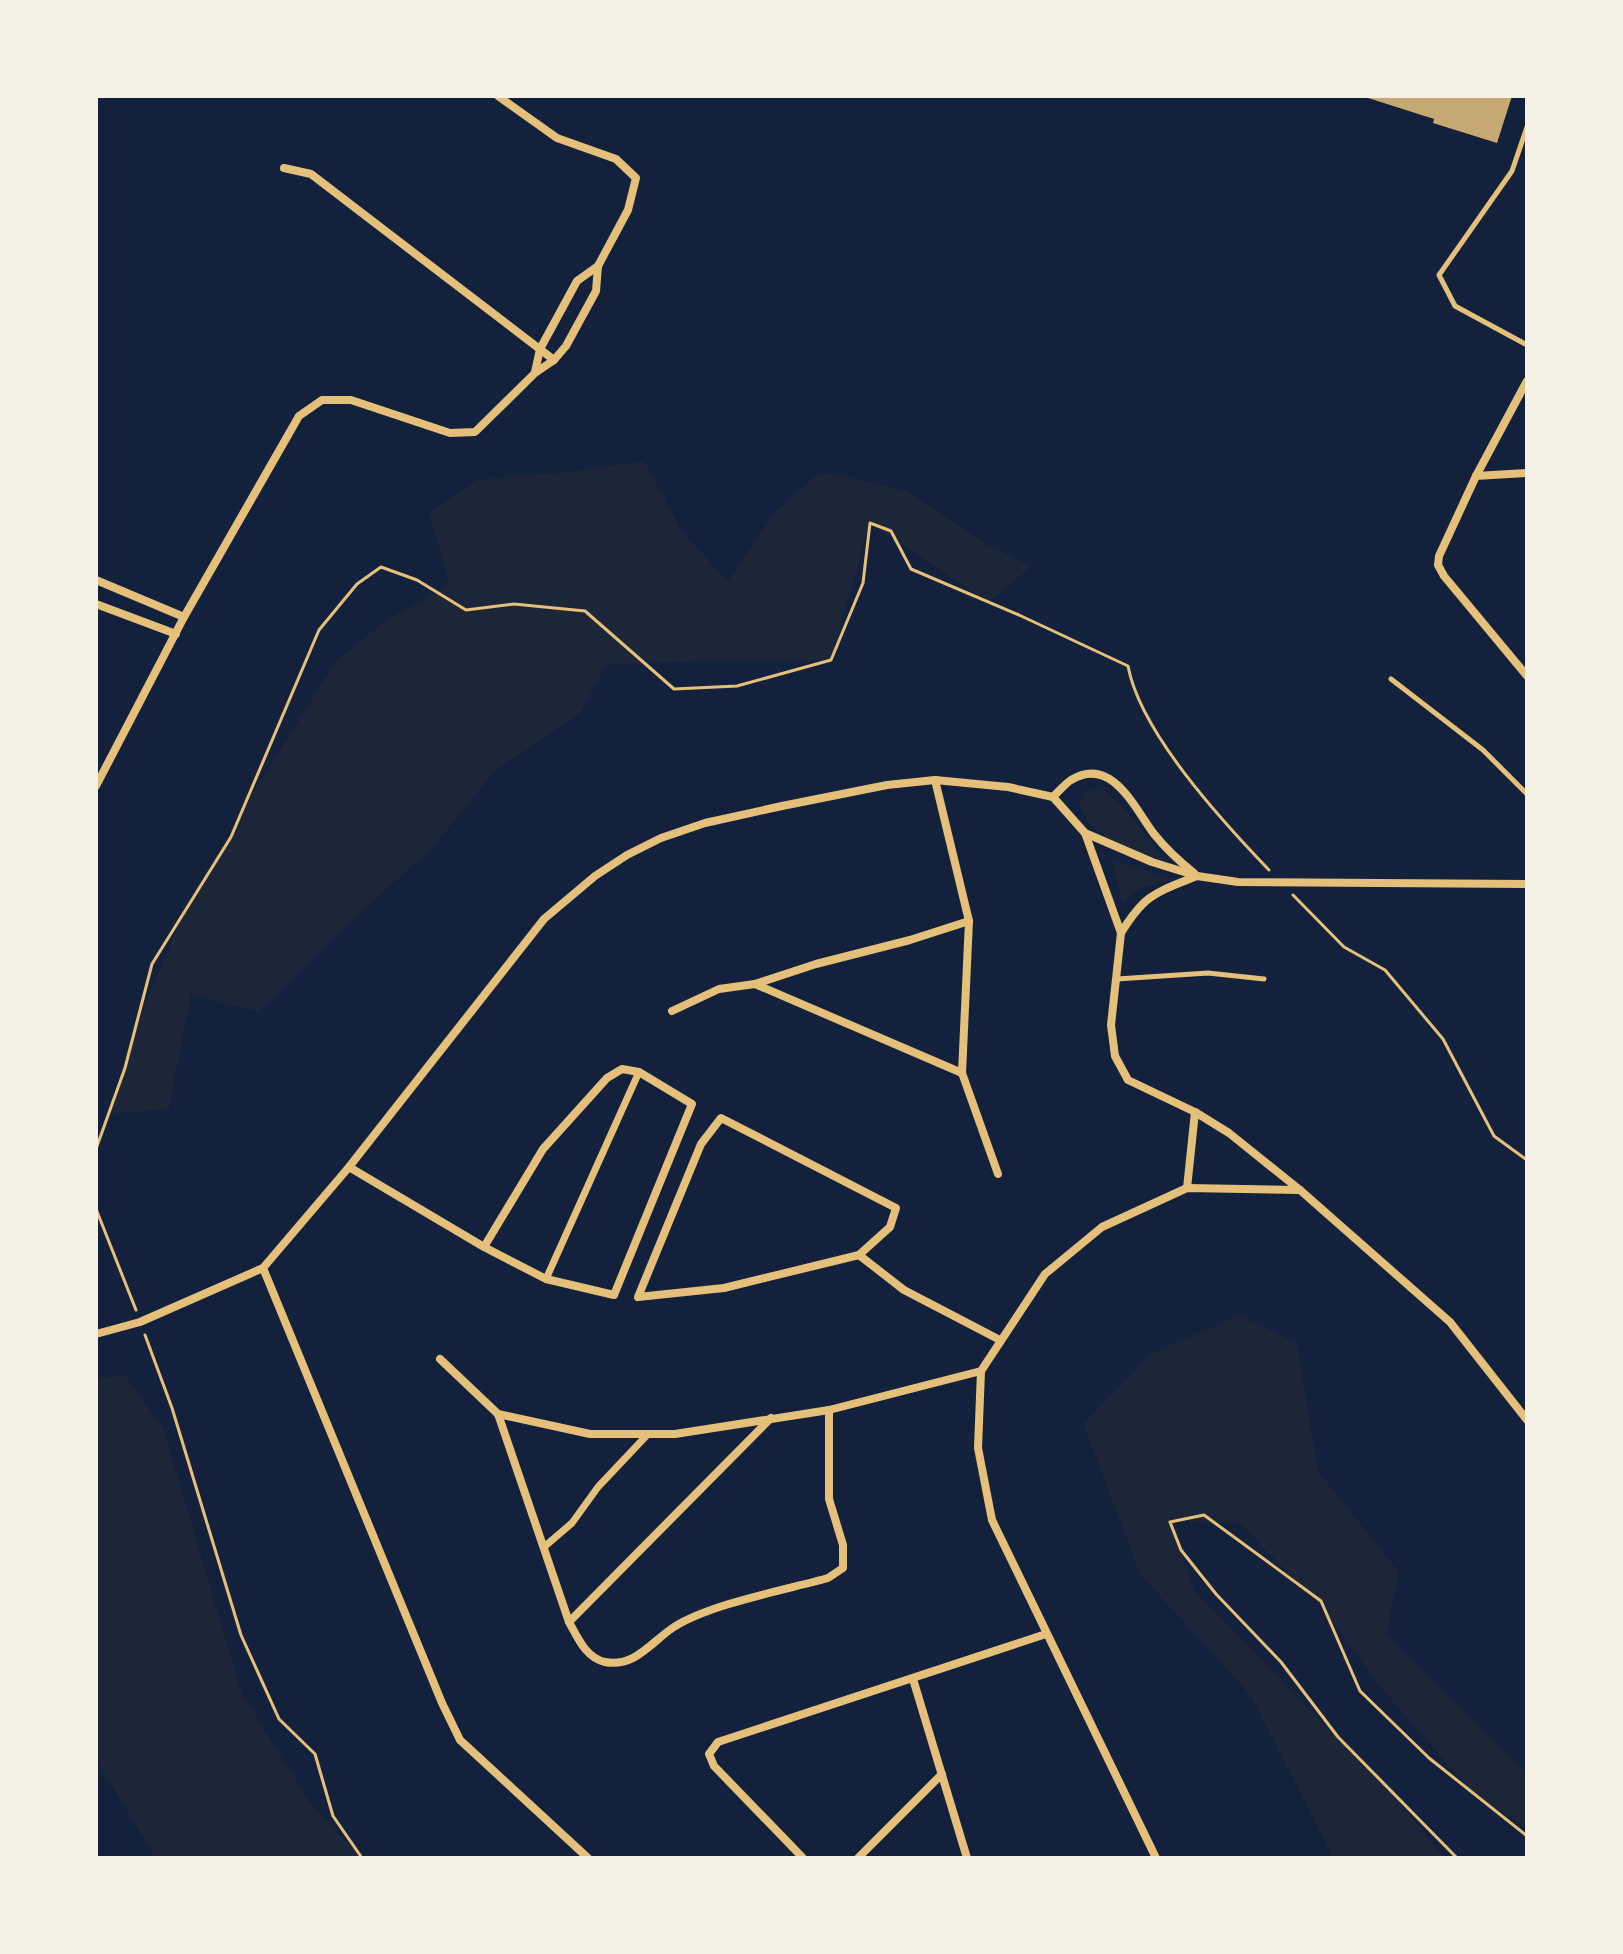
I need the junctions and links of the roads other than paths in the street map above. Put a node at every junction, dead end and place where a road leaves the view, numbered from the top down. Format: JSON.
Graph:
{"nodes":[{"id":1,"x":498,"y":96,"type":"edge"},
{"id":2,"x":1527,"y":127,"type":"edge"},
{"id":3,"x":284,"y":168,"type":"dead end"},
{"id":4,"x":598,"y":266,"type":"junction"},
{"id":5,"x":1527,"y":345,"type":"edge"},
{"id":6,"x":540,"y":349,"type":"junction"},
{"id":7,"x":554,"y":360,"type":"junction"},
{"id":8,"x":535,"y":373,"type":"junction"},
{"id":9,"x":1527,"y":381,"type":"edge"},
{"id":10,"x":1527,"y":473,"type":"edge"},
{"id":11,"x":1476,"y":476,"type":"junction"},
{"id":12,"x":99,"y":581,"type":"edge"},
{"id":13,"x":96,"y":593,"type":"edge"},
{"id":14,"x":96,"y":604,"type":"edge"},
{"id":15,"x":184,"y":617,"type":"junction"},
{"id":16,"x":176,"y":634,"type":"junction"},
{"id":17,"x":1527,"y":676,"type":"edge"},
{"id":18,"x":1391,"y":679,"type":"dead end"},
{"id":19,"x":935,"y":780,"type":"junction"},
{"id":20,"x":96,"y":786,"type":"edge"},
{"id":21,"x":1527,"y":794,"type":"edge"},
{"id":22,"x":1053,"y":797,"type":"junction"},
{"id":23,"x":1085,"y":833,"type":"junction"},
{"id":24,"x":1197,"y":876,"type":"junction"},
{"id":25,"x":1527,"y":884,"type":"edge"},
{"id":26,"x":969,"y":921,"type":"junction"},
{"id":27,"x":1121,"y":933,"type":"junction"},
{"id":28,"x":1117,"y":979,"type":"junction"},
{"id":29,"x":1264,"y":979,"type":"dead end"},
{"id":30,"x":755,"y":984,"type":"junction"},
{"id":31,"x":672,"y":1011,"type":"dead end"},
{"id":32,"x":639,"y":1072,"type":"junction"},
{"id":33,"x":962,"y":1073,"type":"junction"},
{"id":34,"x":1195,"y":1112,"type":"junction"},
{"id":35,"x":349,"y":1167,"type":"junction"},
{"id":36,"x":998,"y":1174,"type":"dead end"},
{"id":37,"x":1187,"y":1188,"type":"junction"},
{"id":38,"x":1300,"y":1190,"type":"junction"},
{"id":39,"x":484,"y":1247,"type":"junction"},
{"id":40,"x":859,"y":1255,"type":"junction"},
{"id":41,"x":263,"y":1268,"type":"junction"},
{"id":42,"x":546,"y":1279,"type":"junction"},
{"id":43,"x":96,"y":1334,"type":"edge"},
{"id":44,"x":1000,"y":1340,"type":"junction"},
{"id":45,"x":440,"y":1359,"type":"dead end"},
{"id":46,"x":981,"y":1371,"type":"junction"},
{"id":47,"x":829,"y":1410,"type":"junction"},
{"id":48,"x":498,"y":1414,"type":"junction"},
{"id":49,"x":772,"y":1418,"type":"junction"},
{"id":50,"x":1527,"y":1420,"type":"edge"},
{"id":51,"x":648,"y":1434,"type":"junction"},
{"id":52,"x":544,"y":1547,"type":"junction"},
{"id":53,"x":569,"y":1622,"type":"junction"},
{"id":54,"x":1046,"y":1634,"type":"junction"},
{"id":55,"x":913,"y":1679,"type":"junction"},
{"id":56,"x":942,"y":1774,"type":"junction"},
{"id":57,"x":588,"y":1858,"type":"edge"},
{"id":58,"x":803,"y":1858,"type":"edge"},
{"id":59,"x":858,"y":1858,"type":"edge"},
{"id":60,"x":967,"y":1858,"type":"edge"},
{"id":61,"x":1156,"y":1858,"type":"edge"}],
"edges":[{"from":1,"to":4,"type":"street"},
{"from":2,"to":5,"type":"lane"},
{"from":3,"to":6,"type":"street"},
{"from":4,"to":6,"type":"street"},
{"from":4,"to":7,"type":"street"},
{"from":6,"to":7,"type":"street"},
{"from":6,"to":8,"type":"street"},
{"from":7,"to":8,"type":"street"},
{"from":8,"to":15,"type":"street"},
{"from":9,"to":11,"type":"street"},
{"from":10,"to":11,"type":"street"},
{"from":11,"to":17,"type":"street"},
{"from":12,"to":13,"type":"street"},
{"from":12,"to":15,"type":"street"},
{"from":14,"to":16,"type":"street"},
{"from":15,"to":16,"type":"street"},
{"from":16,"to":20,"type":"street"},
{"from":18,"to":21,"type":"lane"},
{"from":19,"to":22,"type":"street"},
{"from":19,"to":26,"type":"street"},
{"from":19,"to":35,"type":"street"},
{"from":22,"to":23,"type":"street"},
{"from":22,"to":24,"type":"street"},
{"from":23,"to":24,"type":"street"},
{"from":23,"to":27,"type":"street"},
{"from":24,"to":25,"type":"street"},
{"from":24,"to":27,"type":"street"},
{"from":26,"to":30,"type":"street"},
{"from":26,"to":33,"type":"street"},
{"from":27,"to":28,"type":"street"},
{"from":28,"to":29,"type":"lane"},
{"from":28,"to":34,"type":"street"},
{"from":30,"to":31,"type":"street"},
{"from":30,"to":33,"type":"street"},
{"from":32,"to":39,"type":"street"},
{"from":32,"to":42,"type":"street"},
{"from":32,"to":42,"type":"street"},
{"from":33,"to":36,"type":"street"},
{"from":34,"to":37,"type":"street"},
{"from":34,"to":38,"type":"street"},
{"from":35,"to":39,"type":"street"},
{"from":35,"to":41,"type":"street"},
{"from":37,"to":38,"type":"street"},
{"from":37,"to":44,"type":"street"},
{"from":38,"to":50,"type":"street"},
{"from":39,"to":42,"type":"street"},
{"from":40,"to":40,"type":"street"},
{"from":40,"to":44,"type":"street"},
{"from":41,"to":43,"type":"street"},
{"from":41,"to":57,"type":"street"},
{"from":44,"to":46,"type":"street"},
{"from":45,"to":48,"type":"street"},
{"from":46,"to":47,"type":"street"},
{"from":46,"to":54,"type":"street"},
{"from":47,"to":49,"type":"street"},
{"from":47,"to":53,"type":"street"},
{"from":48,"to":51,"type":"street"},
{"from":48,"to":52,"type":"street"},
{"from":49,"to":51,"type":"street"},
{"from":49,"to":53,"type":"street"},
{"from":51,"to":52,"type":"street"},
{"from":52,"to":53,"type":"street"},
{"from":54,"to":55,"type":"street"},
{"from":54,"to":61,"type":"street"},
{"from":55,"to":56,"type":"street"},
{"from":55,"to":58,"type":"street"},
{"from":56,"to":59,"type":"street"},
{"from":56,"to":60,"type":"street"}]}
